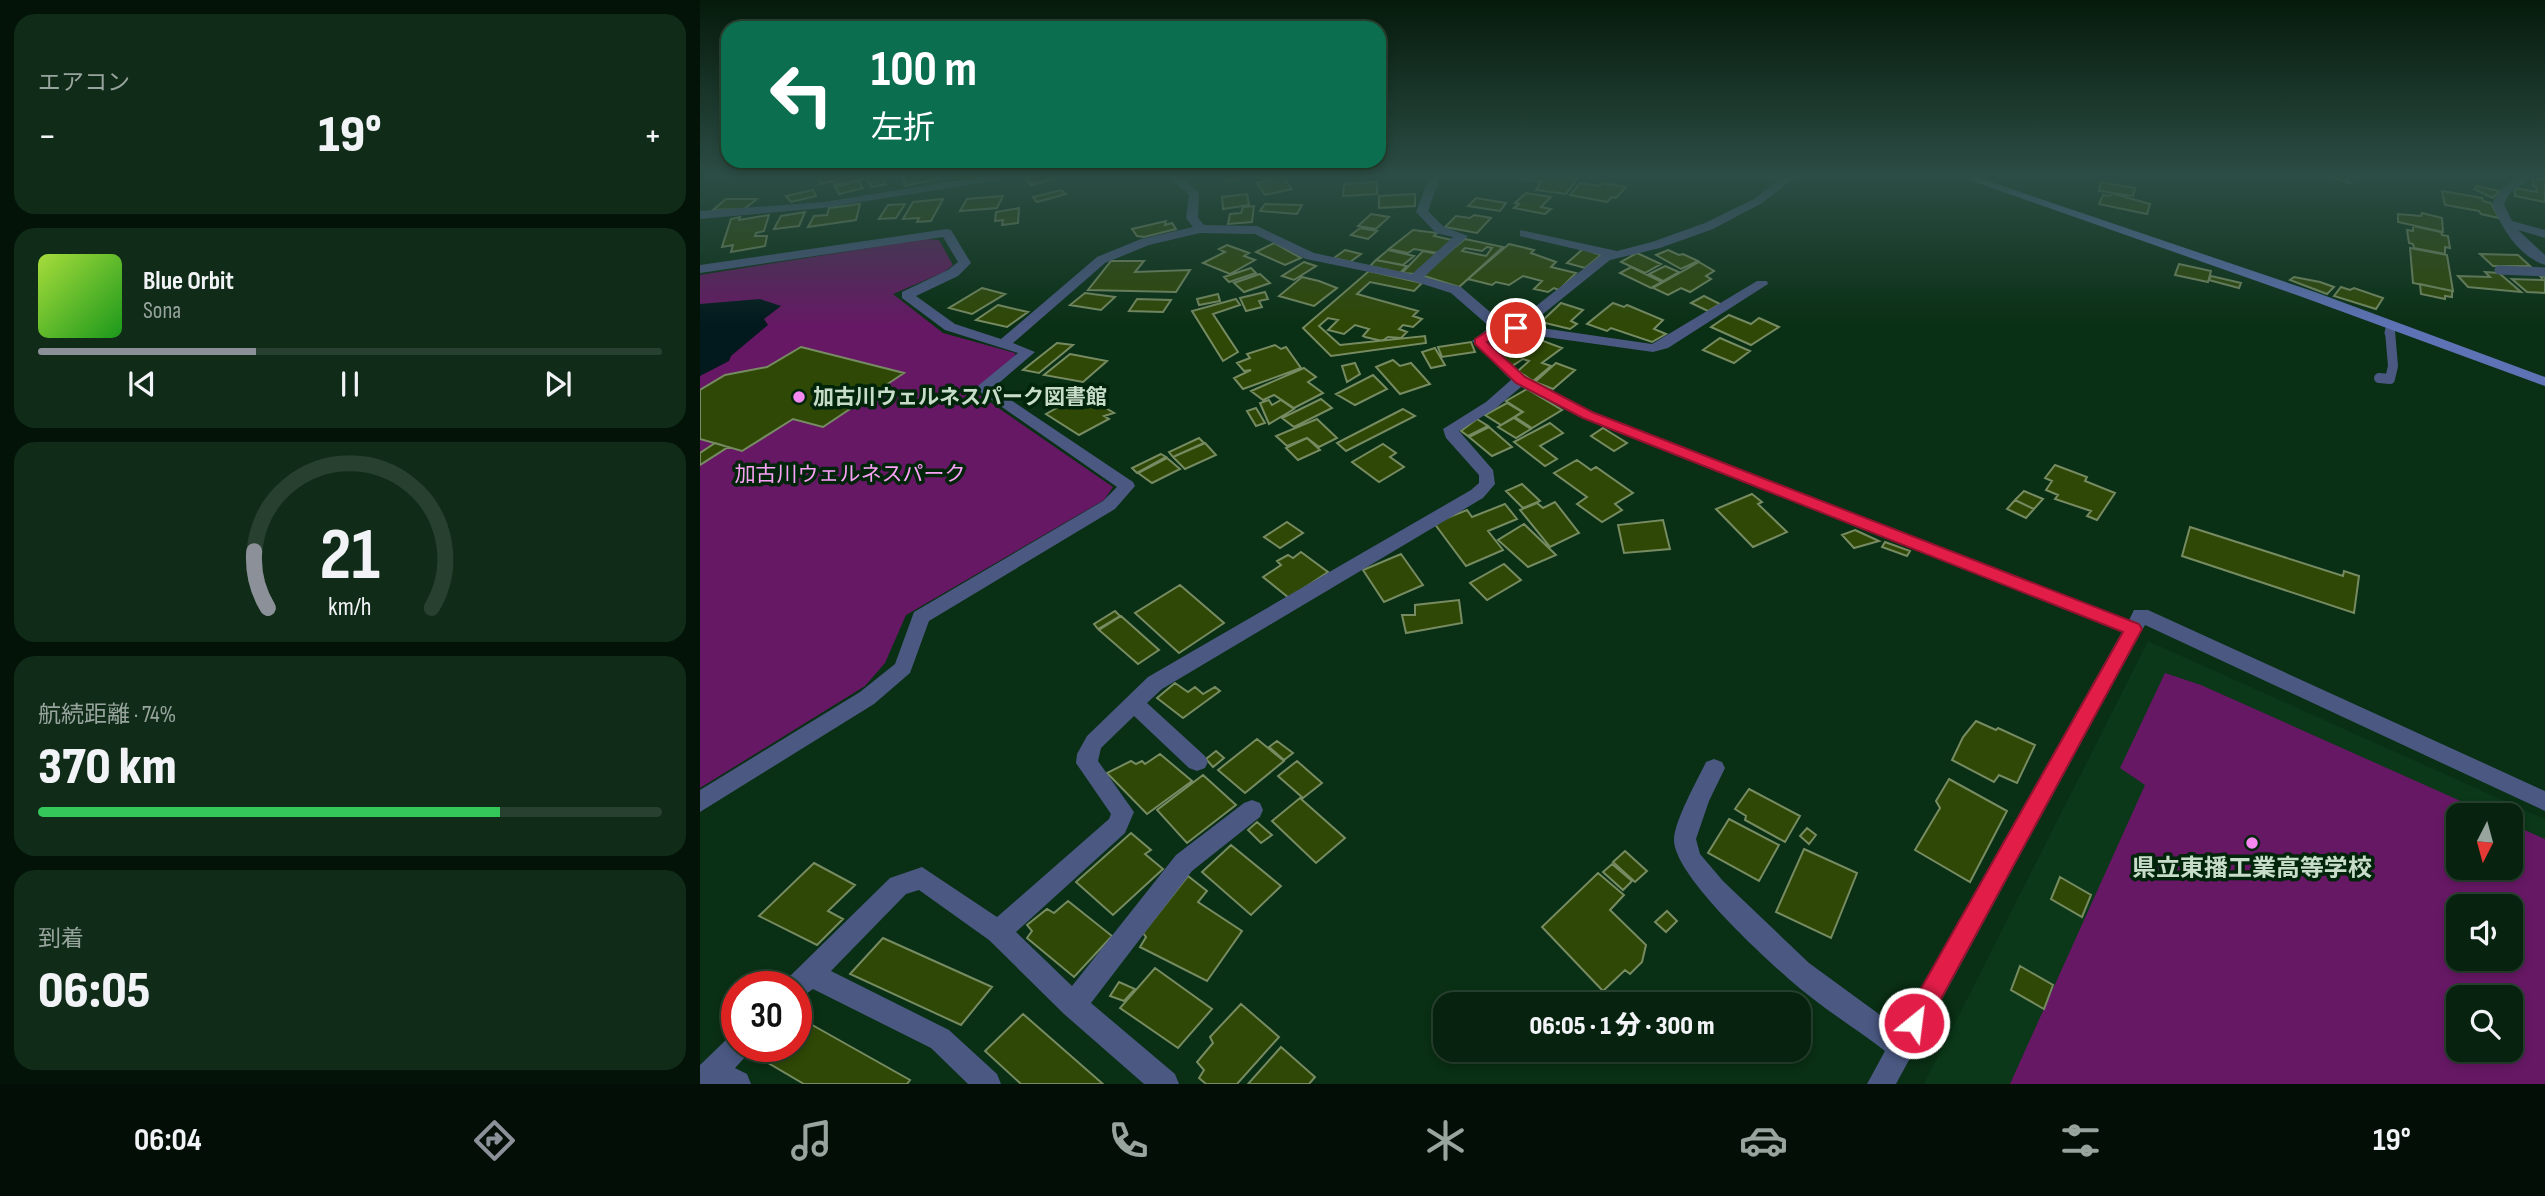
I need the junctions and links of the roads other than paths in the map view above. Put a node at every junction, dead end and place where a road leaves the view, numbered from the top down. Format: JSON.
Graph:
{"nodes":[{"id":1,"x":1198,"y":226,"type":"edge"},
{"id":2,"x":1436,"y":226,"type":"edge"},
{"id":3,"x":1710,"y":226,"type":"edge"},
{"id":4,"x":2107,"y":226,"type":"edge"},
{"id":5,"x":2507,"y":226,"type":"edge"},
{"id":6,"x":2514,"y":226,"type":"edge"},
{"id":7,"x":1200,"y":229,"type":"junction"},
{"id":8,"x":1524,"y":233,"type":"dead end"},
{"id":9,"x":2545,"y":234,"type":"edge"},
{"id":10,"x":1615,"y":254,"type":"junction"},
{"id":11,"x":2545,"y":261,"type":"edge"},
{"id":12,"x":700,"y":269,"type":"edge"},
{"id":13,"x":2499,"y":270,"type":"dead end"},
{"id":14,"x":2545,"y":272,"type":"edge"},
{"id":15,"x":1415,"y":278,"type":"junction"},
{"id":16,"x":1762,"y":284,"type":"dead end"},
{"id":17,"x":2391,"y":326,"type":"junction"},
{"id":18,"x":1507,"y":328,"type":"junction"},
{"id":19,"x":1004,"y":342,"type":"junction"},
{"id":20,"x":2379,"y":378,"type":"dead end"},
{"id":21,"x":1520,"y":380,"type":"junction"},
{"id":22,"x":2545,"y":382,"type":"edge"},
{"id":23,"x":2133,"y":629,"type":"junction"},
{"id":24,"x":1133,"y":703,"type":"junction"},
{"id":25,"x":1197,"y":762,"type":"dead end"},
{"id":26,"x":1714,"y":768,"type":"dead end"},
{"id":27,"x":2545,"y":801,"type":"edge"},
{"id":28,"x":700,"y":802,"type":"edge"},
{"id":29,"x":1252,"y":810,"type":"dead end"},
{"id":30,"x":998,"y":932,"type":"junction"},
{"id":31,"x":812,"y":972,"type":"edge"},
{"id":32,"x":812,"y":985,"type":"edge"},
{"id":33,"x":1073,"y":1006,"type":"junction"},
{"id":34,"x":1902,"y":1047,"type":"junction"},
{"id":35,"x":722,"y":1062,"type":"edge"},
{"id":36,"x":706,"y":1078,"type":"edge"},
{"id":37,"x":737,"y":1084,"type":"edge"},
{"id":38,"x":987,"y":1084,"type":"edge"},
{"id":39,"x":1165,"y":1084,"type":"edge"},
{"id":40,"x":1881,"y":1084,"type":"edge"}],
"edges":[{"from":1,"to":7,"type":"street"},
{"from":2,"to":15,"type":"street"},
{"from":3,"to":10,"type":"street"},
{"from":4,"to":17,"type":"street"},
{"from":5,"to":11,"type":"street"},
{"from":6,"to":9,"type":"street"},
{"from":7,"to":15,"type":"street"},
{"from":7,"to":19,"type":"street"},
{"from":8,"to":10,"type":"street"},
{"from":10,"to":18,"type":"street"},
{"from":12,"to":19,"type":"street"},
{"from":13,"to":14,"type":"lane"},
{"from":15,"to":18,"type":"street"},
{"from":16,"to":18,"type":"street"},
{"from":17,"to":20,"type":"lane"},
{"from":17,"to":22,"type":"street"},
{"from":18,"to":21,"type":"street"},
{"from":19,"to":28,"type":"street"},
{"from":21,"to":23,"type":"street"},
{"from":21,"to":24,"type":"street"},
{"from":23,"to":27,"type":"street"},
{"from":23,"to":34,"type":"street"},
{"from":24,"to":25,"type":"street"},
{"from":24,"to":30,"type":"street"},
{"from":26,"to":34,"type":"street"},
{"from":29,"to":33,"type":"street"},
{"from":30,"to":31,"type":"street"},
{"from":30,"to":33,"type":"street"},
{"from":32,"to":38,"type":"street"},
{"from":33,"to":39,"type":"street"},
{"from":34,"to":40,"type":"street"},
{"from":35,"to":36,"type":"street"},
{"from":36,"to":37,"type":"street"}]}
